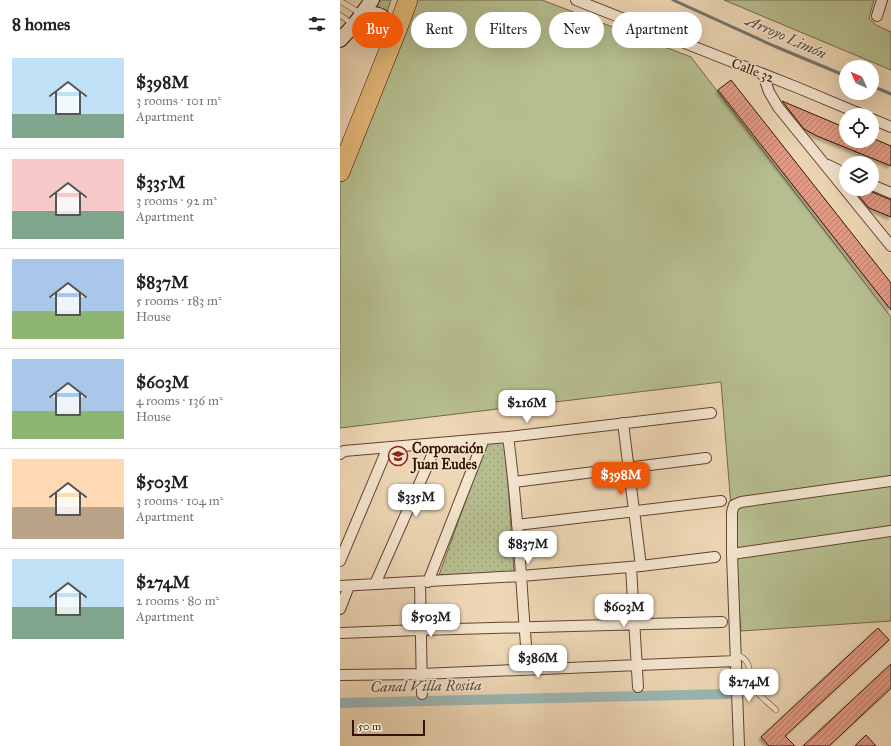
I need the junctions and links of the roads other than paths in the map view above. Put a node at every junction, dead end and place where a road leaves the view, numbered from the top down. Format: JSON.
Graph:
{"nodes":[{"id":1,"x":372,"y":0,"type":"edge"},
{"id":2,"x":394,"y":0,"type":"edge"},
{"id":3,"x":408,"y":0,"type":"edge"},
{"id":4,"x":576,"y":0,"type":"edge"},
{"id":5,"x":882,"y":0,"type":"edge"},
{"id":6,"x":340,"y":1,"type":"edge"},
{"id":7,"x":364,"y":12,"type":"edge"},
{"id":8,"x":391,"y":12,"type":"edge"},
{"id":9,"x":352,"y":14,"type":"edge"},
{"id":10,"x":341,"y":16,"type":"edge"},
{"id":11,"x":877,"y":16,"type":"dead end"},
{"id":12,"x":352,"y":19,"type":"edge"},
{"id":13,"x":352,"y":27,"type":"edge"},
{"id":14,"x":340,"y":40,"type":"edge"},
{"id":15,"x":378,"y":48,"type":"edge"},
{"id":16,"x":763,"y":74,"type":"junction"},
{"id":17,"x":846,"y":108,"type":"edge"},
{"id":18,"x":879,"y":122,"type":"edge"},
{"id":19,"x":891,"y":127,"type":"edge"},
{"id":20,"x":340,"y":141,"type":"edge"},
{"id":21,"x":825,"y":164,"type":"junction"},
{"id":22,"x":839,"y":171,"type":"edge"},
{"id":23,"x":340,"y":172,"type":"edge"},
{"id":24,"x":879,"y":188,"type":"edge"},
{"id":25,"x":891,"y":194,"type":"edge"},
{"id":26,"x":891,"y":246,"type":"edge"},
{"id":27,"x":711,"y":413,"type":"dead end"},
{"id":28,"x":623,"y":423,"type":"junction"},
{"id":29,"x":508,"y":437,"type":"junction"},
{"id":30,"x":484,"y":439,"type":"junction"},
{"id":31,"x":437,"y":444,"type":"junction"},
{"id":32,"x":388,"y":447,"type":"junction"},
{"id":33,"x":340,"y":454,"type":"edge"},
{"id":34,"x":706,"y":458,"type":"dead end"},
{"id":35,"x":628,"y":468,"type":"junction"},
{"id":36,"x":891,"y":481,"type":"edge"},
{"id":37,"x":514,"y":482,"type":"junction"},
{"id":38,"x":721,"y":501,"type":"dead end"},
{"id":39,"x":634,"y":511,"type":"junction"},
{"id":40,"x":517,"y":525,"type":"junction"},
{"id":41,"x":891,"y":531,"type":"edge"},
{"id":42,"x":732,"y":554,"type":"junction"},
{"id":43,"x":715,"y":557,"type":"dead end"},
{"id":44,"x":340,"y":561,"type":"edge"},
{"id":45,"x":636,"y":567,"type":"junction"},
{"id":46,"x":521,"y":576,"type":"junction"},
{"id":47,"x":424,"y":582,"type":"junction"},
{"id":48,"x":376,"y":584,"type":"junction"},
{"id":49,"x":344,"y":586,"type":"edge"},
{"id":50,"x":340,"y":609,"type":"edge"},
{"id":51,"x":722,"y":622,"type":"dead end"},
{"id":52,"x":635,"y":624,"type":"junction"},
{"id":53,"x":524,"y":627,"type":"junction"},
{"id":54,"x":420,"y":630,"type":"junction"},
{"id":55,"x":340,"y":634,"type":"edge"},
{"id":56,"x":736,"y":657,"type":"junction"},
{"id":57,"x":637,"y":665,"type":"junction"},
{"id":58,"x":528,"y":669,"type":"junction"},
{"id":59,"x":422,"y":674,"type":"junction"},
{"id":60,"x":340,"y":675,"type":"edge"},
{"id":61,"x":638,"y":687,"type":"dead end"},
{"id":62,"x":422,"y":694,"type":"dead end"},
{"id":63,"x":776,"y":710,"type":"dead end"},
{"id":64,"x":739,"y":746,"type":"edge"}],
"edges":[{"from":1,"to":7,"type":"street"},
{"from":2,"to":8,"type":"highway"},
{"from":3,"to":23,"type":"highway"},
{"from":4,"to":16,"type":"street","name":"Calle 32"},
{"from":5,"to":11,"type":"street"},
{"from":6,"to":9,"type":"lane"},
{"from":10,"to":12,"type":"lane"},
{"from":13,"to":14,"type":"street"},
{"from":15,"to":20,"type":"highway"},
{"from":16,"to":17,"type":"street","name":"Calle 32"},
{"from":16,"to":21,"type":"street"},
{"from":18,"to":19,"type":"street"},
{"from":21,"to":22,"type":"street"},
{"from":21,"to":26,"type":"street"},
{"from":24,"to":25,"type":"street"},
{"from":27,"to":28,"type":"street"},
{"from":28,"to":29,"type":"street"},
{"from":28,"to":35,"type":"street"},
{"from":29,"to":30,"type":"street"},
{"from":29,"to":37,"type":"street"},
{"from":30,"to":31,"type":"street"},
{"from":30,"to":47,"type":"street"},
{"from":31,"to":32,"type":"street"},
{"from":31,"to":48,"type":"street"},
{"from":32,"to":33,"type":"street"},
{"from":32,"to":44,"type":"street"},
{"from":34,"to":35,"type":"street"},
{"from":35,"to":37,"type":"street"},
{"from":35,"to":39,"type":"street"},
{"from":36,"to":42,"type":"street"},
{"from":37,"to":40,"type":"street"},
{"from":38,"to":39,"type":"street"},
{"from":39,"to":40,"type":"street"},
{"from":39,"to":45,"type":"street"},
{"from":40,"to":46,"type":"street"},
{"from":41,"to":42,"type":"street"},
{"from":42,"to":56,"type":"street"},
{"from":43,"to":45,"type":"street"},
{"from":45,"to":46,"type":"street"},
{"from":45,"to":52,"type":"street"},
{"from":46,"to":47,"type":"street"},
{"from":46,"to":53,"type":"street"},
{"from":47,"to":48,"type":"street"},
{"from":47,"to":54,"type":"street"},
{"from":48,"to":49,"type":"street"},
{"from":49,"to":50,"type":"street"},
{"from":51,"to":52,"type":"street"},
{"from":52,"to":53,"type":"street"},
{"from":52,"to":57,"type":"street"},
{"from":53,"to":54,"type":"street"},
{"from":53,"to":58,"type":"street"},
{"from":54,"to":55,"type":"street"},
{"from":54,"to":59,"type":"street"},
{"from":56,"to":57,"type":"street"},
{"from":56,"to":63,"type":"lane"},
{"from":56,"to":64,"type":"street"},
{"from":57,"to":58,"type":"street"},
{"from":57,"to":61,"type":"street"},
{"from":58,"to":59,"type":"street"},
{"from":59,"to":60,"type":"street"},
{"from":59,"to":62,"type":"street"}]}
